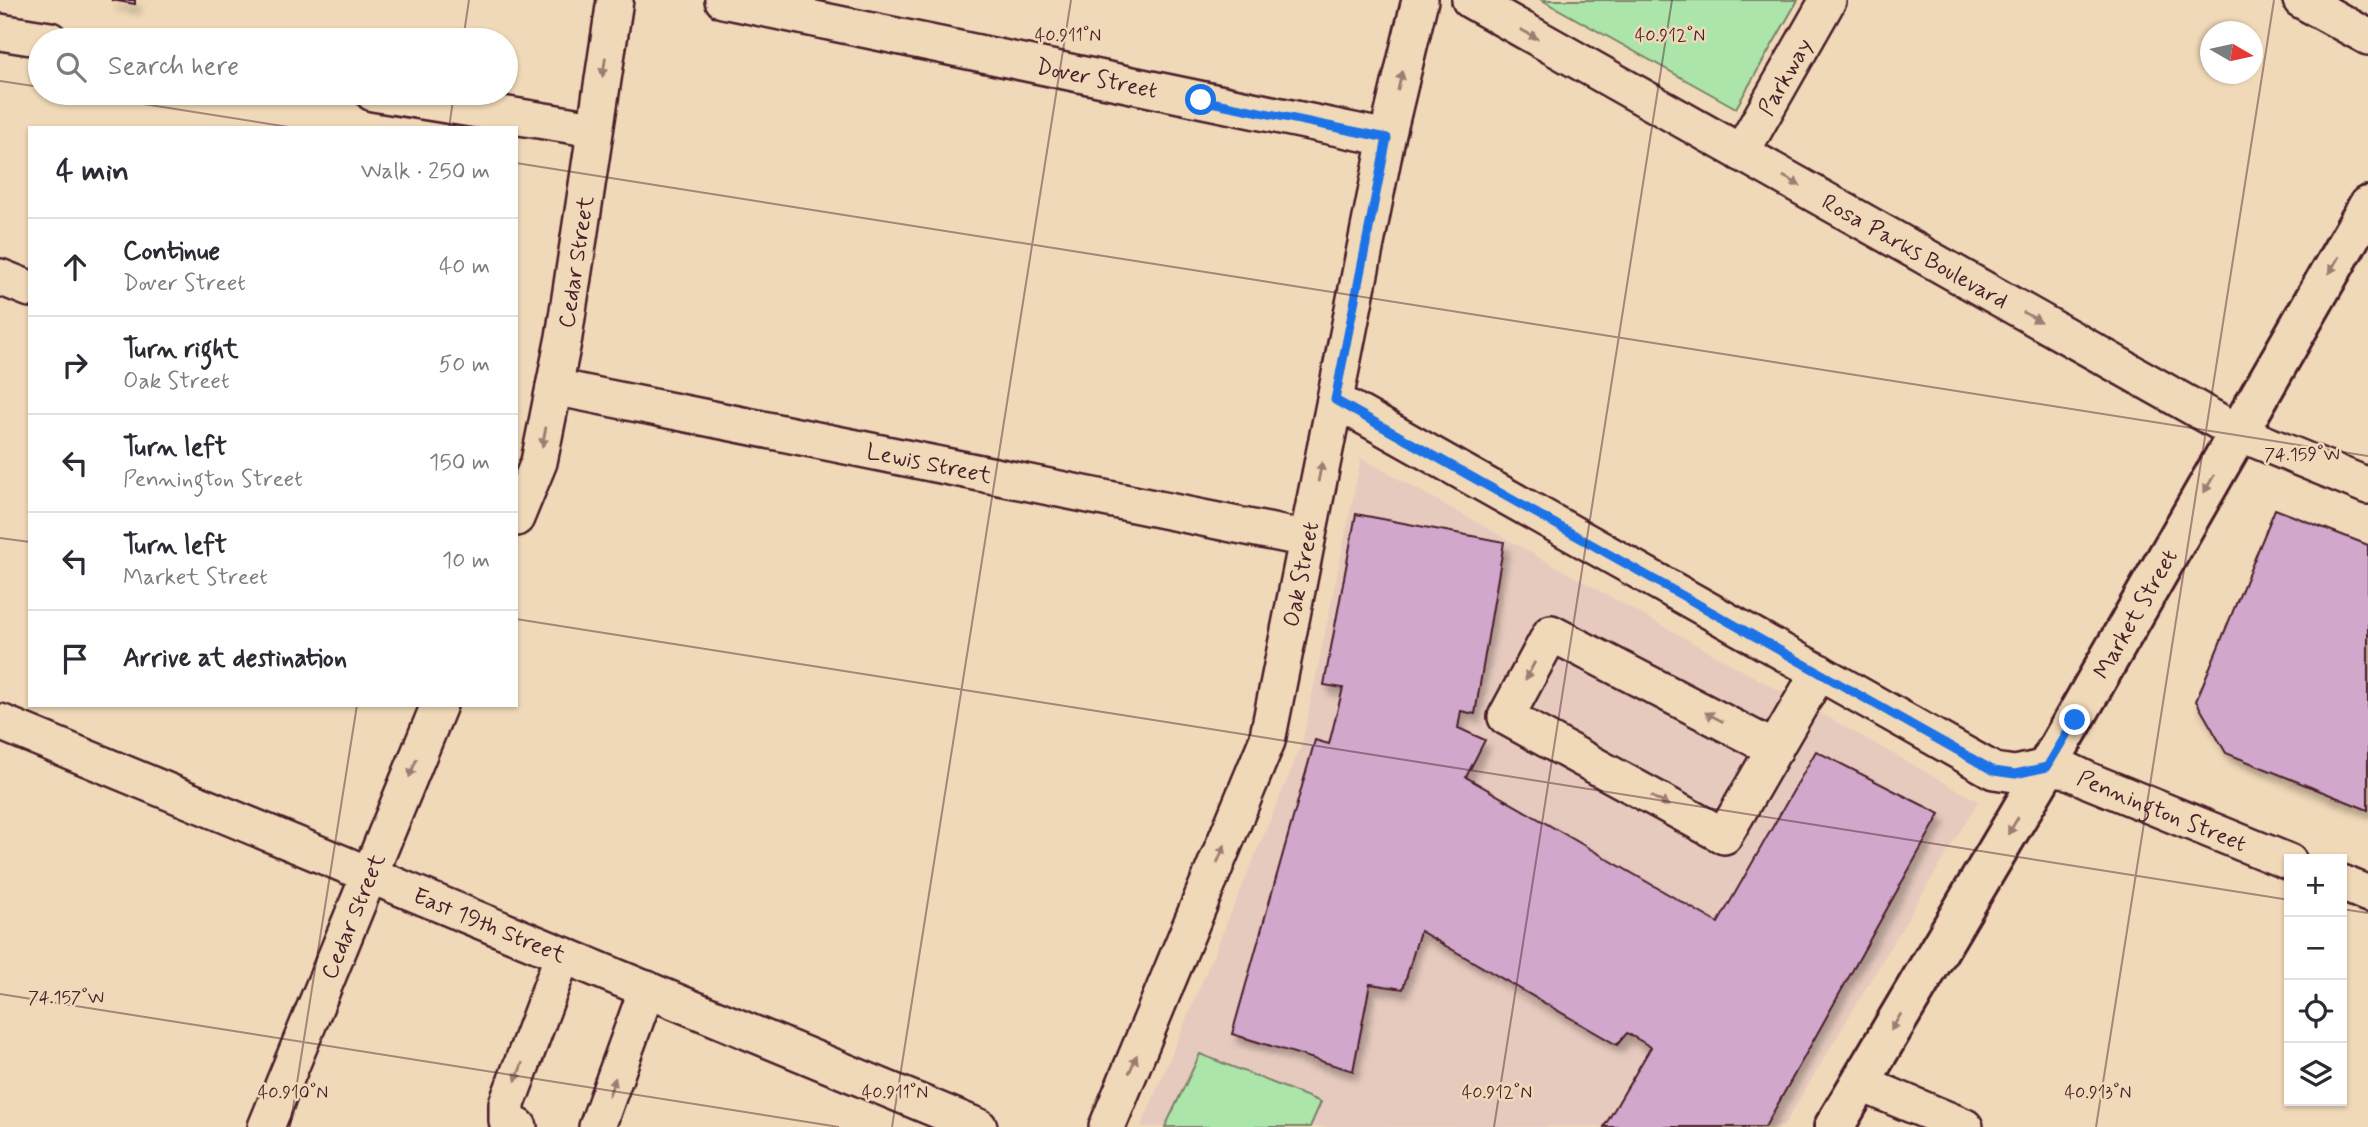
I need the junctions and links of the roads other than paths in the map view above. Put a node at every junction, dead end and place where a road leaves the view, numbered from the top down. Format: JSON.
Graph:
{"nodes":[{"id":1,"x":614,"y":0,"type":"edge"},
{"id":2,"x":723,"y":0,"type":"edge"},
{"id":3,"x":1420,"y":0,"type":"edge"},
{"id":4,"x":1470,"y":0,"type":"edge"},
{"id":5,"x":1828,"y":0,"type":"edge"},
{"id":6,"x":2301,"y":0,"type":"edge"},
{"id":7,"x":0,"y":32,"type":"edge"},
{"id":8,"x":28,"y":36,"type":"edge"},
{"id":9,"x":2368,"y":37,"type":"edge"},
{"id":10,"x":447,"y":105,"type":"edge"},
{"id":11,"x":594,"y":129,"type":"junction"},
{"id":12,"x":1387,"y":138,"type":"junction"},
{"id":13,"x":1741,"y":153,"type":"junction"},
{"id":14,"x":2368,"y":206,"type":"edge"},
{"id":15,"x":0,"y":277,"type":"edge"},
{"id":16,"x":28,"y":288,"type":"edge"},
{"id":17,"x":554,"y":387,"type":"junction"},
{"id":18,"x":1335,"y":400,"type":"junction"},
{"id":19,"x":2239,"y":433,"type":"junction"},
{"id":20,"x":2368,"y":486,"type":"edge"},
{"id":21,"x":520,"y":499,"type":"edge"},
{"id":22,"x":1307,"y":539,"type":"junction"},
{"id":23,"x":1819,"y":672,"type":"junction"},
{"id":24,"x":438,"y":707,"type":"edge"},
{"id":25,"x":0,"y":722,"type":"edge"},
{"id":26,"x":1775,"y":749,"type":"junction"},
{"id":27,"x":2047,"y":767,"type":"junction"},
{"id":28,"x":2284,"y":860,"type":"edge"},
{"id":29,"x":370,"y":874,"type":"junction"},
{"id":30,"x":2347,"y":885,"type":"edge"},
{"id":31,"x":2368,"y":894,"type":"edge"},
{"id":32,"x":563,"y":955,"type":"junction"},
{"id":33,"x":647,"y":989,"type":"junction"},
{"id":34,"x":1860,"y":1083,"type":"junction"},
{"id":35,"x":266,"y":1127,"type":"edge"},
{"id":36,"x":519,"y":1127,"type":"edge"},
{"id":37,"x":597,"y":1127,"type":"edge"},
{"id":38,"x":979,"y":1127,"type":"edge"},
{"id":39,"x":1107,"y":1127,"type":"edge"},
{"id":40,"x":1834,"y":1127,"type":"edge"},
{"id":41,"x":1965,"y":1127,"type":"edge"}],
"edges":[{"from":1,"to":11,"type":"street","name":"Cedar Street","one_way":true},
{"from":2,"to":12,"type":"street","name":"Dover Street"},
{"from":12,"to":3,"type":"street","name":"Oak Street","one_way":true},
{"from":4,"to":13,"type":"street","name":"Rosa Parks Boulevard","one_way":true},
{"from":5,"to":13,"type":"street","name":"Parkway"},
{"from":6,"to":9,"type":"street"},
{"from":7,"to":8,"type":"street"},
{"from":10,"to":11,"type":"street"},
{"from":11,"to":17,"type":"street","name":"Cedar Street"},
{"from":12,"to":18,"type":"street","name":"Oak Street"},
{"from":13,"to":19,"type":"street","name":"Rosa Parks Boulevard","one_way":true},
{"from":14,"to":19,"type":"main road","name":"Market Street","one_way":true},
{"from":15,"to":16,"type":"street"},
{"from":17,"to":21,"type":"street","name":"Cedar Street","one_way":true},
{"from":17,"to":22,"type":"street","name":"Lewis Street"},
{"from":22,"to":18,"type":"street","name":"Oak Street","one_way":true},
{"from":18,"to":23,"type":"street","name":"Pennington Street"},
{"from":19,"to":20,"type":"street","name":"Rosa Parks Boulevard"},
{"from":19,"to":27,"type":"main road","name":"Market Street","one_way":true},
{"from":39,"to":22,"type":"street","name":"Oak Street","one_way":true},
{"from":23,"to":26,"type":"street"},
{"from":23,"to":27,"type":"street","name":"Pennington Street"},
{"from":24,"to":29,"type":"street","name":"Cedar Street","one_way":true},
{"from":25,"to":29,"type":"street","name":"East 19th Street"},
{"from":26,"to":26,"type":"street","one_way":true},
{"from":27,"to":28,"type":"street","name":"Pennington Street"},
{"from":27,"to":34,"type":"main road","name":"Market Street","one_way":true},
{"from":29,"to":32,"type":"street","name":"East 19th Street"},
{"from":29,"to":35,"type":"street","name":"Cedar Street"},
{"from":30,"to":31,"type":"street"},
{"from":32,"to":33,"type":"street","name":"East 19th Street"},
{"from":32,"to":36,"type":"street","one_way":true},
{"from":37,"to":33,"type":"street","one_way":true},
{"from":33,"to":38,"type":"street","name":"East 19th Street"},
{"from":34,"to":40,"type":"main road","name":"Market Street"},
{"from":34,"to":41,"type":"street"}]}
